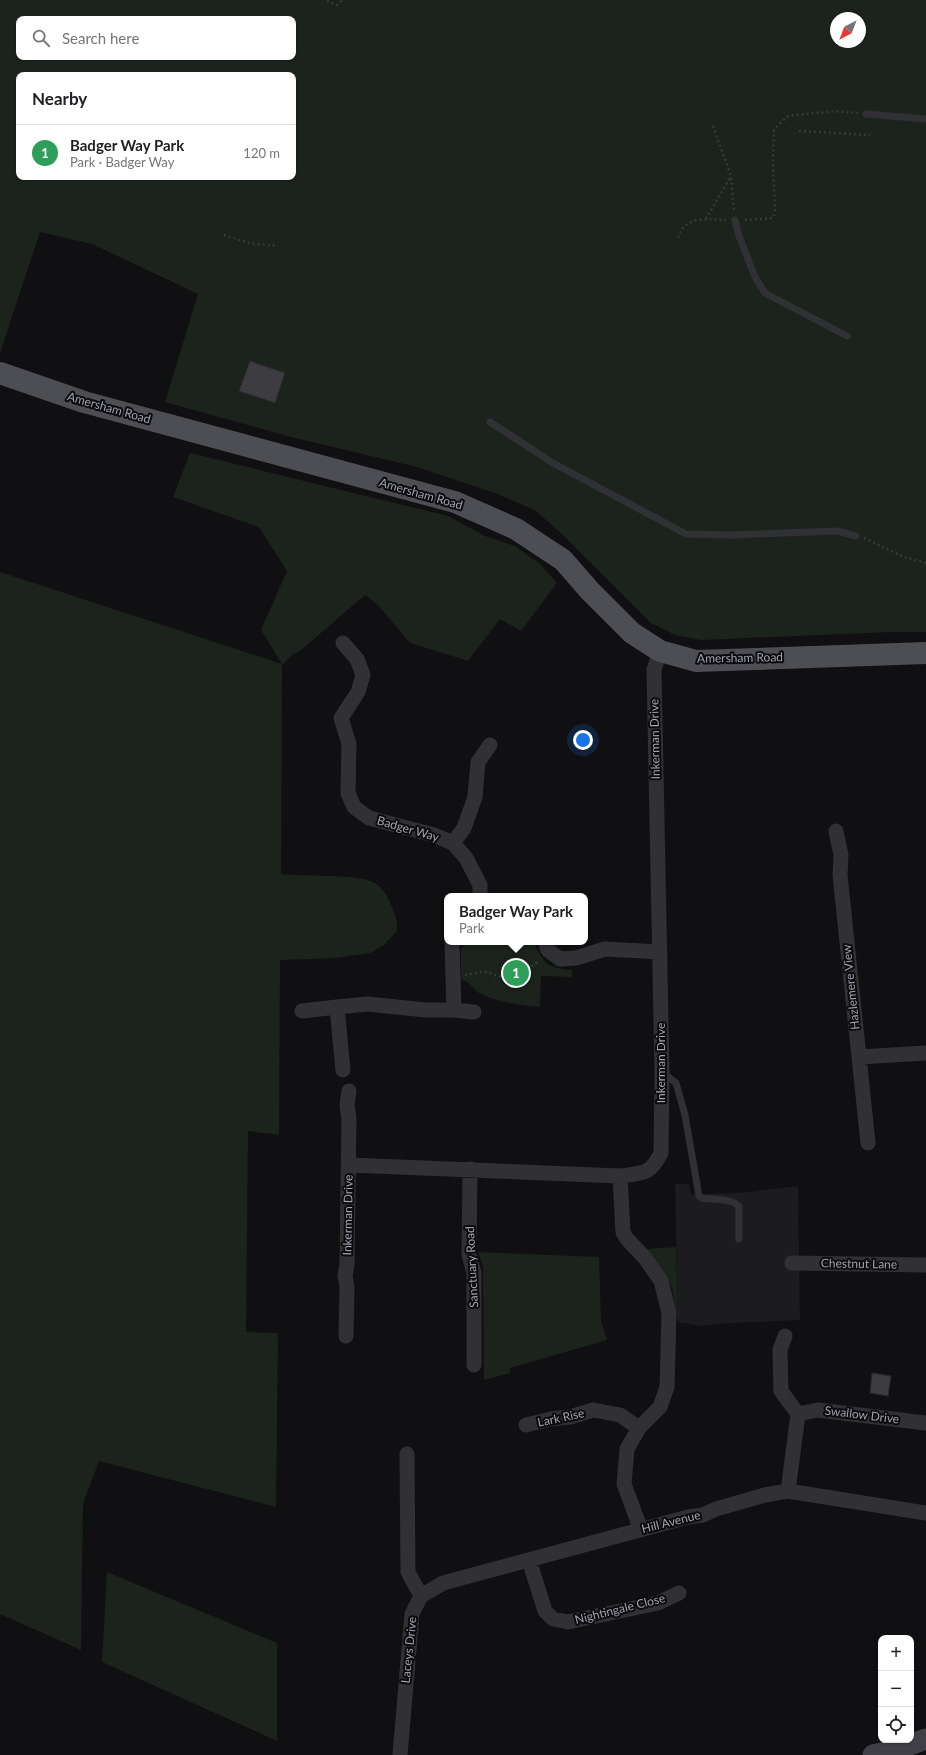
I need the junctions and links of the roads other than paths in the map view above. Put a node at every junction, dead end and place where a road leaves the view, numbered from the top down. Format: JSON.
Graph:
{"nodes":[{"id":1,"x":866,"y":114,"type":"road end"},
{"id":2,"x":926,"y":119,"type":"edge"},
{"id":3,"x":735,"y":220,"type":"road end"},
{"id":4,"x":847,"y":336,"type":"dead end"},
{"id":5,"x":0,"y":373,"type":"edge"},
{"id":6,"x":490,"y":422,"type":"dead end"},
{"id":7,"x":856,"y":536,"type":"road end"},
{"id":8,"x":343,"y":644,"type":"dead end"},
{"id":9,"x":660,"y":651,"type":"junction"},
{"id":10,"x":926,"y":653,"type":"edge"},
{"id":11,"x":490,"y":745,"type":"dead end"},
{"id":12,"x":836,"y":831,"type":"dead end"},
{"id":13,"x":453,"y":843,"type":"junction"},
{"id":14,"x":480,"y":893,"type":"edge"},
{"id":15,"x":452,"y":945,"type":"edge"},
{"id":16,"x":547,"y":946,"type":"edge"},
{"id":17,"x":660,"y":952,"type":"junction"},
{"id":18,"x":337,"y":1007,"type":"junction"},
{"id":19,"x":454,"y":1010,"type":"junction"},
{"id":20,"x":302,"y":1011,"type":"dead end"},
{"id":21,"x":474,"y":1012,"type":"dead end"},
{"id":22,"x":926,"y":1053,"type":"edge"},
{"id":23,"x":859,"y":1057,"type":"junction"},
{"id":24,"x":343,"y":1070,"type":"dead end"},
{"id":25,"x":662,"y":1072,"type":"junction"},
{"id":26,"x":349,"y":1091,"type":"dead end"},
{"id":27,"x":868,"y":1143,"type":"dead end"},
{"id":28,"x":349,"y":1165,"type":"junction"},
{"id":29,"x":470,"y":1169,"type":"junction"},
{"id":30,"x":620,"y":1176,"type":"junction"},
{"id":31,"x":739,"y":1239,"type":"dead end"},
{"id":32,"x":792,"y":1263,"type":"dead end"},
{"id":33,"x":926,"y":1265,"type":"edge"},
{"id":34,"x":346,"y":1336,"type":"dead end"},
{"id":35,"x":785,"y":1336,"type":"dead end"},
{"id":36,"x":474,"y":1365,"type":"dead end"},
{"id":37,"x":798,"y":1414,"type":"junction"},
{"id":38,"x":926,"y":1423,"type":"edge"},
{"id":39,"x":526,"y":1425,"type":"dead end"},
{"id":40,"x":639,"y":1428,"type":"junction"},
{"id":41,"x":407,"y":1454,"type":"dead end"},
{"id":42,"x":788,"y":1491,"type":"junction"},
{"id":43,"x":926,"y":1513,"type":"edge"},
{"id":44,"x":641,"y":1530,"type":"junction"},
{"id":45,"x":529,"y":1560,"type":"junction"},
{"id":46,"x":679,"y":1593,"type":"dead end"},
{"id":47,"x":421,"y":1596,"type":"junction"},
{"id":48,"x":926,"y":1739,"type":"edge"},
{"id":49,"x":400,"y":1755,"type":"edge"},
{"id":50,"x":873,"y":1755,"type":"edge"}],
"edges":[{"from":1,"to":2,"type":"lane"},
{"from":3,"to":4,"type":"lane"},
{"from":5,"to":9,"type":"main road","name":"Amersham Road"},
{"from":6,"to":7,"type":"lane"},
{"from":8,"to":13,"type":"street","name":"Badger Way"},
{"from":9,"to":10,"type":"main road","name":"Amersham Road"},
{"from":9,"to":17,"type":"street","name":"Inkerman Drive"},
{"from":11,"to":13,"type":"street","name":"Badger Way"},
{"from":12,"to":23,"type":"street","name":"Hazlemere View"},
{"from":13,"to":14,"type":"street","name":"Badger Way"},
{"from":15,"to":19,"type":"street"},
{"from":16,"to":17,"type":"street"},
{"from":17,"to":25,"type":"street","name":"Inkerman Drive"},
{"from":18,"to":19,"type":"street"},
{"from":18,"to":20,"type":"street"},
{"from":18,"to":24,"type":"street"},
{"from":19,"to":21,"type":"street"},
{"from":22,"to":23,"type":"street"},
{"from":23,"to":27,"type":"street","name":"Hazlemere View"},
{"from":25,"to":30,"type":"street","name":"Inkerman Drive"},
{"from":25,"to":31,"type":"lane"},
{"from":26,"to":28,"type":"street","name":"Inkerman Drive"},
{"from":28,"to":29,"type":"street","name":"Inkerman Drive"},
{"from":28,"to":34,"type":"street","name":"Inkerman Drive"},
{"from":29,"to":30,"type":"street","name":"Inkerman Drive"},
{"from":29,"to":36,"type":"street","name":"Sanctuary Road"},
{"from":30,"to":40,"type":"street"},
{"from":32,"to":33,"type":"street","name":"Chestnut Lane"},
{"from":35,"to":37,"type":"street"},
{"from":37,"to":38,"type":"street","name":"Swallow Drive"},
{"from":37,"to":42,"type":"street"},
{"from":39,"to":40,"type":"street","name":"Lark Rise"},
{"from":40,"to":44,"type":"street"},
{"from":41,"to":47,"type":"street"},
{"from":42,"to":43,"type":"street","name":"Hill Avenue"},
{"from":42,"to":44,"type":"street","name":"Hill Avenue"},
{"from":44,"to":45,"type":"street","name":"Hill Avenue"},
{"from":45,"to":46,"type":"street","name":"Nightingale Close"},
{"from":45,"to":47,"type":"street","name":"Hill Avenue"},
{"from":47,"to":49,"type":"street","name":"Laceys Drive"},
{"from":48,"to":50,"type":"street"}]}
